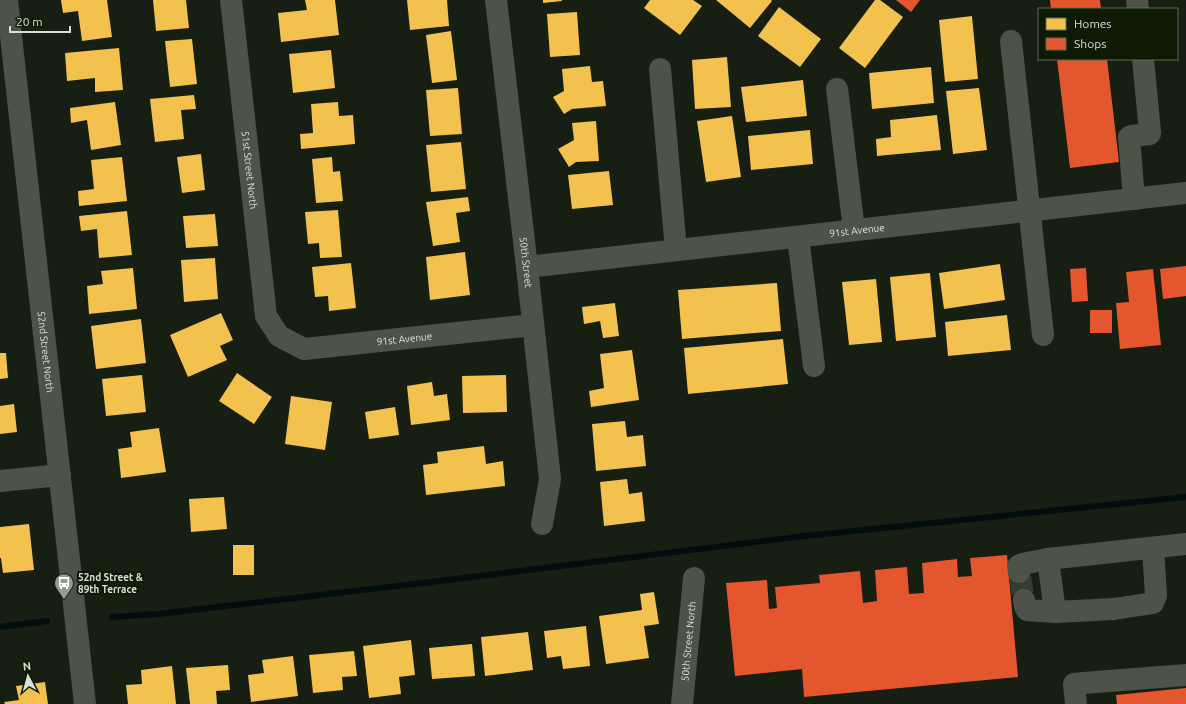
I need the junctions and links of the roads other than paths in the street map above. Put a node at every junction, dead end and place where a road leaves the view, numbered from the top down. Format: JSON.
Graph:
{"nodes":[{"id":1,"x":7,"y":0,"type":"edge"},
{"id":2,"x":231,"y":0,"type":"edge"},
{"id":3,"x":496,"y":0,"type":"edge"},
{"id":4,"x":1011,"y":41,"type":"dead end"},
{"id":5,"x":1143,"y":60,"type":"edge"},
{"id":6,"x":660,"y":69,"type":"dead end"},
{"id":7,"x":836,"y":89,"type":"dead end"},
{"id":8,"x":1186,"y":193,"type":"edge"},
{"id":9,"x":1134,"y":199,"type":"junction"},
{"id":10,"x":1030,"y":211,"type":"junction"},
{"id":11,"x":854,"y":230,"type":"junction"},
{"id":12,"x":798,"y":237,"type":"junction"},
{"id":13,"x":676,"y":250,"type":"junction"},
{"id":14,"x":528,"y":267,"type":"junction"},
{"id":15,"x":533,"y":325,"type":"junction"},
{"id":16,"x":1043,"y":335,"type":"dead end"},
{"id":17,"x":279,"y":336,"type":"joint"},
{"id":18,"x":814,"y":366,"type":"dead end"},
{"id":19,"x":60,"y":475,"type":"junction"},
{"id":20,"x":0,"y":481,"type":"edge"},
{"id":21,"x":542,"y":524,"type":"dead end"},
{"id":22,"x":1186,"y":544,"type":"edge"},
{"id":23,"x":1153,"y":548,"type":"junction"},
{"id":24,"x":1048,"y":558,"type":"junction"},
{"id":25,"x":1019,"y":572,"type":"dead end"},
{"id":26,"x":694,"y":578,"type":"dead end"},
{"id":27,"x":1024,"y":600,"type":"tunnel mouth"},
{"id":28,"x":1055,"y":612,"type":"junction"},
{"id":29,"x":1186,"y":675,"type":"edge"},
{"id":30,"x":85,"y":704,"type":"edge"},
{"id":31,"x":682,"y":704,"type":"edge"},
{"id":32,"x":1076,"y":704,"type":"edge"}],
"edges":[{"from":1,"to":19,"type":"street","name":"52nd Street North"},
{"from":2,"to":17,"type":"street","name":"51st Street North"},
{"from":3,"to":14,"type":"street","name":"50th Street"},
{"from":4,"to":10,"type":"street"},
{"from":5,"to":9,"type":"street"},
{"from":6,"to":13,"type":"street"},
{"from":7,"to":11,"type":"street"},
{"from":8,"to":9,"type":"street","name":"91st Avenue"},
{"from":9,"to":10,"type":"street","name":"91st Avenue"},
{"from":10,"to":11,"type":"street","name":"91st Avenue"},
{"from":10,"to":16,"type":"street"},
{"from":11,"to":12,"type":"street","name":"91st Avenue"},
{"from":12,"to":13,"type":"street","name":"91st Avenue"},
{"from":12,"to":18,"type":"street"},
{"from":13,"to":14,"type":"street","name":"91st Avenue"},
{"from":14,"to":15,"type":"street","name":"50th Street"},
{"from":15,"to":17,"type":"street","name":"91st Avenue"},
{"from":15,"to":21,"type":"street","name":"50th Street"},
{"from":19,"to":20,"type":"street"},
{"from":19,"to":30,"type":"street","name":"52nd Street North"},
{"from":22,"to":23,"type":"street"},
{"from":23,"to":24,"type":"street"},
{"from":23,"to":28,"type":"street"},
{"from":24,"to":25,"type":"street"},
{"from":24,"to":28,"type":"street"},
{"from":26,"to":31,"type":"street","name":"50th Street North"},
{"from":27,"to":28,"type":"street"},
{"from":29,"to":32,"type":"street"}]}
